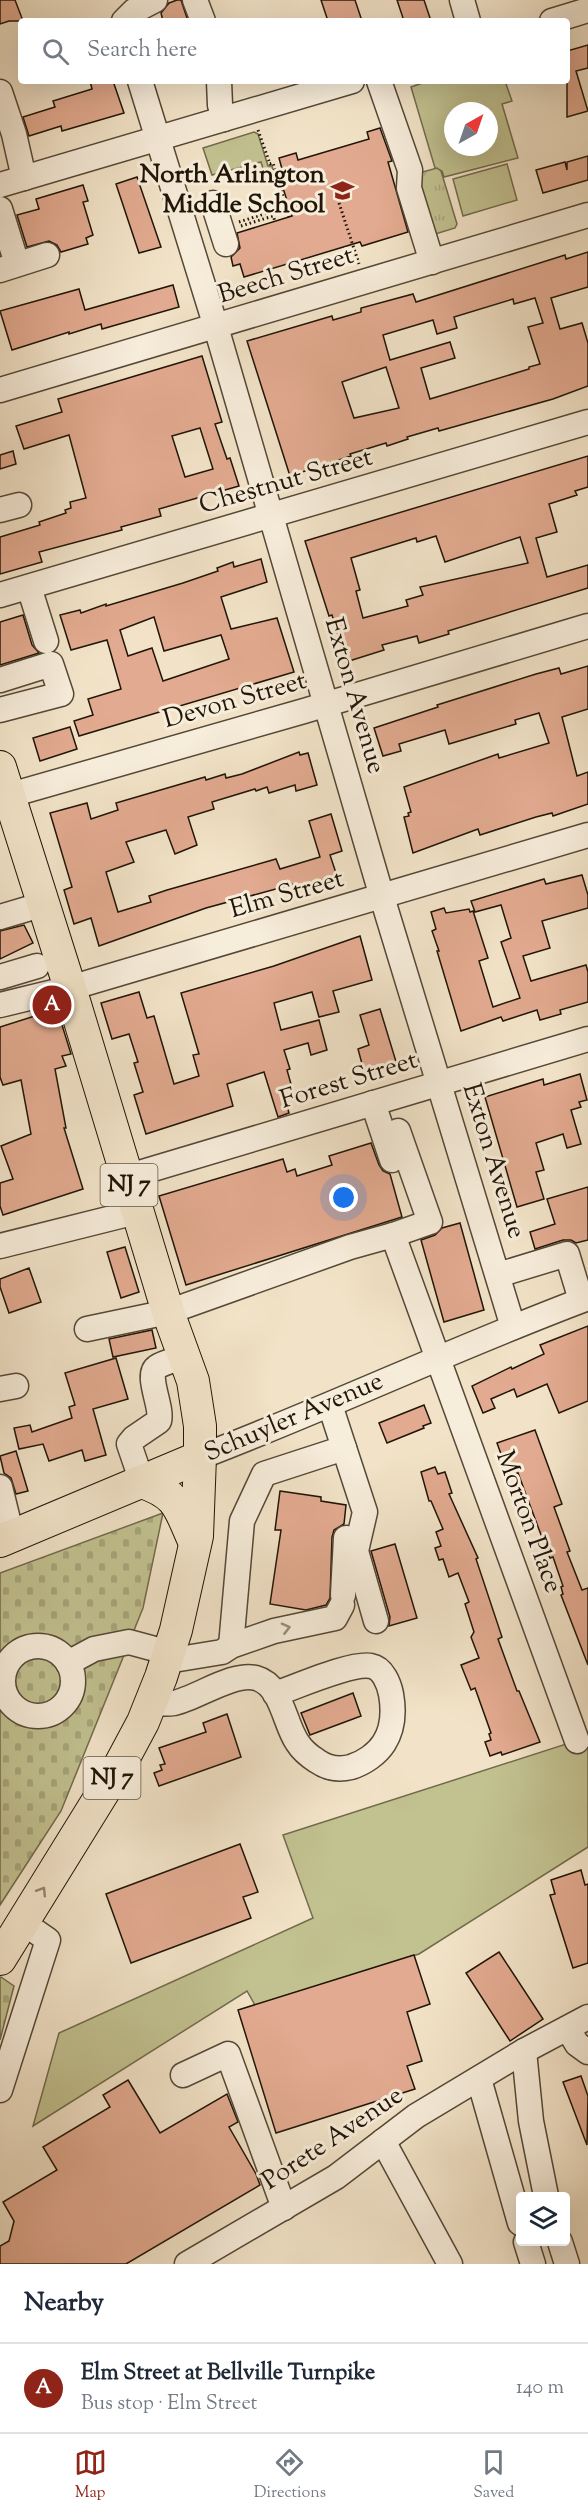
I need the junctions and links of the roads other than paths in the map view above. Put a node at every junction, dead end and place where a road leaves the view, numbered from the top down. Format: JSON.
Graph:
{"nodes":[{"id":1,"x":155,"y":0,"type":"edge"},
{"id":2,"x":195,"y":0,"type":"edge"},
{"id":3,"x":462,"y":0,"type":"edge"},
{"id":4,"x":588,"y":10,"type":"edge"},
{"id":5,"x":127,"y":18,"type":"edge"},
{"id":6,"x":202,"y":18,"type":"edge"},
{"id":7,"x":467,"y":18,"type":"edge"},
{"id":8,"x":562,"y":18,"type":"edge"},
{"id":9,"x":141,"y":84,"type":"edge"},
{"id":10,"x":219,"y":84,"type":"edge"},
{"id":11,"x":342,"y":84,"type":"edge"},
{"id":12,"x":380,"y":84,"type":"edge"},
{"id":13,"x":0,"y":92,"type":"edge"},
{"id":14,"x":224,"y":119,"type":"junction"},
{"id":15,"x":158,"y":139,"type":"junction"},
{"id":16,"x":24,"y":178,"type":"junction"},
{"id":17,"x":0,"y":185,"type":"edge"},
{"id":18,"x":213,"y":203,"type":"dead end"},
{"id":19,"x":0,"y":209,"type":"edge"},
{"id":20,"x":588,"y":215,"type":"edge"},
{"id":21,"x":229,"y":236,"type":"road end"},
{"id":22,"x":47,"y":255,"type":"dead end"},
{"id":23,"x":432,"y":262,"type":"junction"},
{"id":24,"x":8,"y":267,"type":"edge"},
{"id":25,"x":216,"y":327,"type":"junction"},
{"id":26,"x":0,"y":390,"type":"edge"},
{"id":27,"x":588,"y":422,"type":"edge"},
{"id":28,"x":272,"y":517,"type":"junction"},
{"id":29,"x":29,"y":587,"type":"junction"},
{"id":30,"x":0,"y":595,"type":"edge"},
{"id":31,"x":588,"y":626,"type":"edge"},
{"id":32,"x":46,"y":641,"type":"dead end"},
{"id":33,"x":0,"y":681,"type":"edge"},
{"id":34,"x":327,"y":704,"type":"junction"},
{"id":35,"x":0,"y":710,"type":"edge"},
{"id":36,"x":3,"y":787,"type":"edge"},
{"id":37,"x":588,"y":835,"type":"edge"},
{"id":38,"x":382,"y":897,"type":"junction"},
{"id":39,"x":44,"y":904,"type":"junction"},
{"id":40,"x":0,"y":917,"type":"edge"},
{"id":41,"x":37,"y":966,"type":"dead end"},
{"id":42,"x":0,"y":977,"type":"edge"},
{"id":43,"x":70,"y":988,"type":"junction"},
{"id":44,"x":1,"y":999,"type":"edge"},
{"id":45,"x":588,"y":1039,"type":"edge"},
{"id":46,"x":440,"y":1083,"type":"junction"},
{"id":47,"x":374,"y":1103,"type":"junction"},
{"id":48,"x":398,"y":1131,"type":"dead end"},
{"id":49,"x":126,"y":1177,"type":"junction"},
{"id":50,"x":136,"y":1212,"type":"junction"},
{"id":51,"x":404,"y":1231,"type":"junction"},
{"id":52,"x":0,"y":1246,"type":"edge"},
{"id":53,"x":498,"y":1275,"type":"junction"},
{"id":54,"x":585,"y":1299,"type":"edge"},
{"id":55,"x":168,"y":1312,"type":"junction"},
{"id":56,"x":513,"y":1327,"type":"junction"},
{"id":57,"x":87,"y":1329,"type":"dead end"},
{"id":58,"x":438,"y":1357,"type":"junction"},
{"id":59,"x":184,"y":1358,"type":"junction"},
{"id":60,"x":330,"y":1405,"type":"junction"},
{"id":61,"x":344,"y":1448,"type":"junction"},
{"id":62,"x":200,"y":1457,"type":"junction"},
{"id":63,"x":353,"y":1475,"type":"junction"},
{"id":64,"x":142,"y":1482,"type":"junction"},
{"id":65,"x":0,"y":1487,"type":"edge"},
{"id":66,"x":6,"y":1538,"type":"edge"},
{"id":67,"x":195,"y":1544,"type":"junction"},
{"id":68,"x":376,"y":1621,"type":"dead end"},
{"id":69,"x":231,"y":1646,"type":"junction"},
{"id":70,"x":165,"y":1650,"type":"junction"},
{"id":71,"x":68,"y":1663,"type":"junction"},
{"id":72,"x":275,"y":1694,"type":"junction"},
{"id":73,"x":4,"y":1703,"type":"edge"},
{"id":74,"x":151,"y":1703,"type":"junction"},
{"id":75,"x":577,"y":1741,"type":"dead end"},
{"id":76,"x":11,"y":1921,"type":"edge"},
{"id":77,"x":0,"y":1959,"type":"edge"},
{"id":78,"x":578,"y":2023,"type":"edge"},
{"id":79,"x":524,"y":2051,"type":"junction"},
{"id":80,"x":588,"y":2052,"type":"edge"},
{"id":81,"x":183,"y":2075,"type":"dead end"},
{"id":82,"x":479,"y":2079,"type":"junction"},
{"id":83,"x":0,"y":2090,"type":"edge"},
{"id":84,"x":383,"y":2141,"type":"junction"},
{"id":85,"x":545,"y":2192,"type":"edge"},
{"id":86,"x":284,"y":2208,"type":"junction"},
{"id":87,"x":516,"y":2209,"type":"edge"},
{"id":88,"x":527,"y":2246,"type":"edge"},
{"id":89,"x":562,"y":2246,"type":"edge"},
{"id":90,"x":187,"y":2264,"type":"edge"},
{"id":91,"x":450,"y":2264,"type":"edge"},
{"id":92,"x":532,"y":2264,"type":"edge"},
{"id":93,"x":567,"y":2264,"type":"edge"}],
"edges":[{"from":1,"to":5,"type":"street"},
{"from":2,"to":6,"type":"street"},
{"from":3,"to":7,"type":"street"},
{"from":4,"to":8,"type":"street"},
{"from":9,"to":15,"type":"street","name":"Exton Avenue"},
{"from":10,"to":14,"type":"street"},
{"from":11,"to":14,"type":"street"},
{"from":12,"to":23,"type":"street"},
{"from":13,"to":16,"type":"street"},
{"from":14,"to":15,"type":"street"},
{"from":15,"to":16,"type":"street"},
{"from":15,"to":25,"type":"street","name":"Exton Avenue"},
{"from":16,"to":17,"type":"street"},
{"from":18,"to":21,"type":"street"},
{"from":19,"to":24,"type":"street"},
{"from":20,"to":23,"type":"street","name":"Beech Street"},
{"from":22,"to":24,"type":"street"},
{"from":23,"to":25,"type":"street","name":"Beech Street"},
{"from":25,"to":26,"type":"street","name":"Beech Street"},
{"from":25,"to":28,"type":"street","name":"Exton Avenue"},
{"from":27,"to":28,"type":"street","name":"Chestnut Street"},
{"from":28,"to":29,"type":"street","name":"Chestnut Street"},
{"from":28,"to":34,"type":"street","name":"Exton Avenue"},
{"from":29,"to":30,"type":"street","name":"Chestnut Street"},
{"from":29,"to":32,"type":"street"},
{"from":31,"to":34,"type":"street","name":"Devon Street"},
{"from":33,"to":35,"type":"street"},
{"from":34,"to":36,"type":"street","name":"Devon Street"},
{"from":34,"to":38,"type":"street","name":"Exton Avenue"},
{"from":36,"to":39,"type":"main road","number":"NJ 7"},
{"from":37,"to":38,"type":"street","name":"Elm Street"},
{"from":38,"to":43,"type":"street","name":"Elm Street"},
{"from":38,"to":46,"type":"street","name":"Exton Avenue"},
{"from":39,"to":40,"type":"street"},
{"from":39,"to":43,"type":"main road","number":"NJ 7"},
{"from":41,"to":42,"type":"street"},
{"from":43,"to":44,"type":"street","name":"Elm Street"},
{"from":43,"to":49,"type":"main road","number":"NJ 7"},
{"from":45,"to":46,"type":"street","name":"Forest Street"},
{"from":46,"to":47,"type":"street","name":"Forest Street"},
{"from":46,"to":53,"type":"street","name":"Exton Avenue"},
{"from":47,"to":49,"type":"street","name":"Forest Street"},
{"from":47,"to":51,"type":"street","name":"Morton Place"},
{"from":48,"to":51,"type":"street"},
{"from":49,"to":50,"type":"main road","number":"NJ 7"},
{"from":50,"to":52,"type":"street"},
{"from":50,"to":55,"type":"main road","number":"NJ 7"},
{"from":51,"to":55,"type":"street"},
{"from":51,"to":58,"type":"street","name":"Morton Place"},
{"from":53,"to":54,"type":"street"},
{"from":53,"to":56,"type":"street","name":"Exton Avenue"},
{"from":54,"to":56,"type":"street","name":"Schuyler Avenue"},
{"from":55,"to":57,"type":"street"},
{"from":55,"to":59,"type":"main road","number":"NJ 7"},
{"from":56,"to":58,"type":"street","name":"Schuyler Avenue"},
{"from":58,"to":60,"type":"street","name":"Schuyler Avenue"},
{"from":58,"to":75,"type":"street","name":"Morton Place"},
{"from":59,"to":62,"type":"main road","number":"NJ 7"},
{"from":59,"to":64,"type":"street"},
{"from":60,"to":61,"type":"street"},
{"from":60,"to":62,"type":"street","name":"Schuyler Avenue"},
{"from":61,"to":63,"type":"street"},
{"from":61,"to":69,"type":"street"},
{"from":62,"to":64,"type":"main road","name":"Schuyler Avenue"},
{"from":62,"to":67,"type":"main road","number":"NJ 7"},
{"from":63,"to":68,"type":"street"},
{"from":69,"to":63,"type":"street","one_way":true},
{"from":64,"to":66,"type":"main road","name":"Schuyler Avenue"},
{"from":64,"to":67,"type":"main road"},
{"from":65,"to":66,"type":"street"},
{"from":67,"to":70,"type":"main road","number":"NJ 7"},
{"from":69,"to":70,"type":"street"},
{"from":70,"to":71,"type":"street"},
{"from":70,"to":74,"type":"main road","number":"NJ 7"},
{"from":70,"to":76,"type":"main road","number":"NJ 7"},
{"from":71,"to":73,"type":"street"},
{"from":71,"to":73,"type":"street"},
{"from":72,"to":72,"type":"street"},
{"from":72,"to":74,"type":"street"},
{"from":76,"to":74,"type":"main road","number":"NJ 7","one_way":true},
{"from":76,"to":77,"type":"main road","number":"NJ 7"},
{"from":76,"to":83,"type":"street"},
{"from":78,"to":79,"type":"street","name":"Porete Avenue"},
{"from":78,"to":80,"type":"street"},
{"from":79,"to":82,"type":"street","name":"Porete Avenue"},
{"from":79,"to":85,"type":"street"},
{"from":81,"to":86,"type":"street"},
{"from":82,"to":84,"type":"street","name":"Porete Avenue"},
{"from":82,"to":87,"type":"street"},
{"from":84,"to":86,"type":"street","name":"Porete Avenue"},
{"from":84,"to":91,"type":"street"},
{"from":86,"to":90,"type":"street","name":"Porete Avenue"},
{"from":88,"to":92,"type":"street"},
{"from":89,"to":93,"type":"street"}]}
